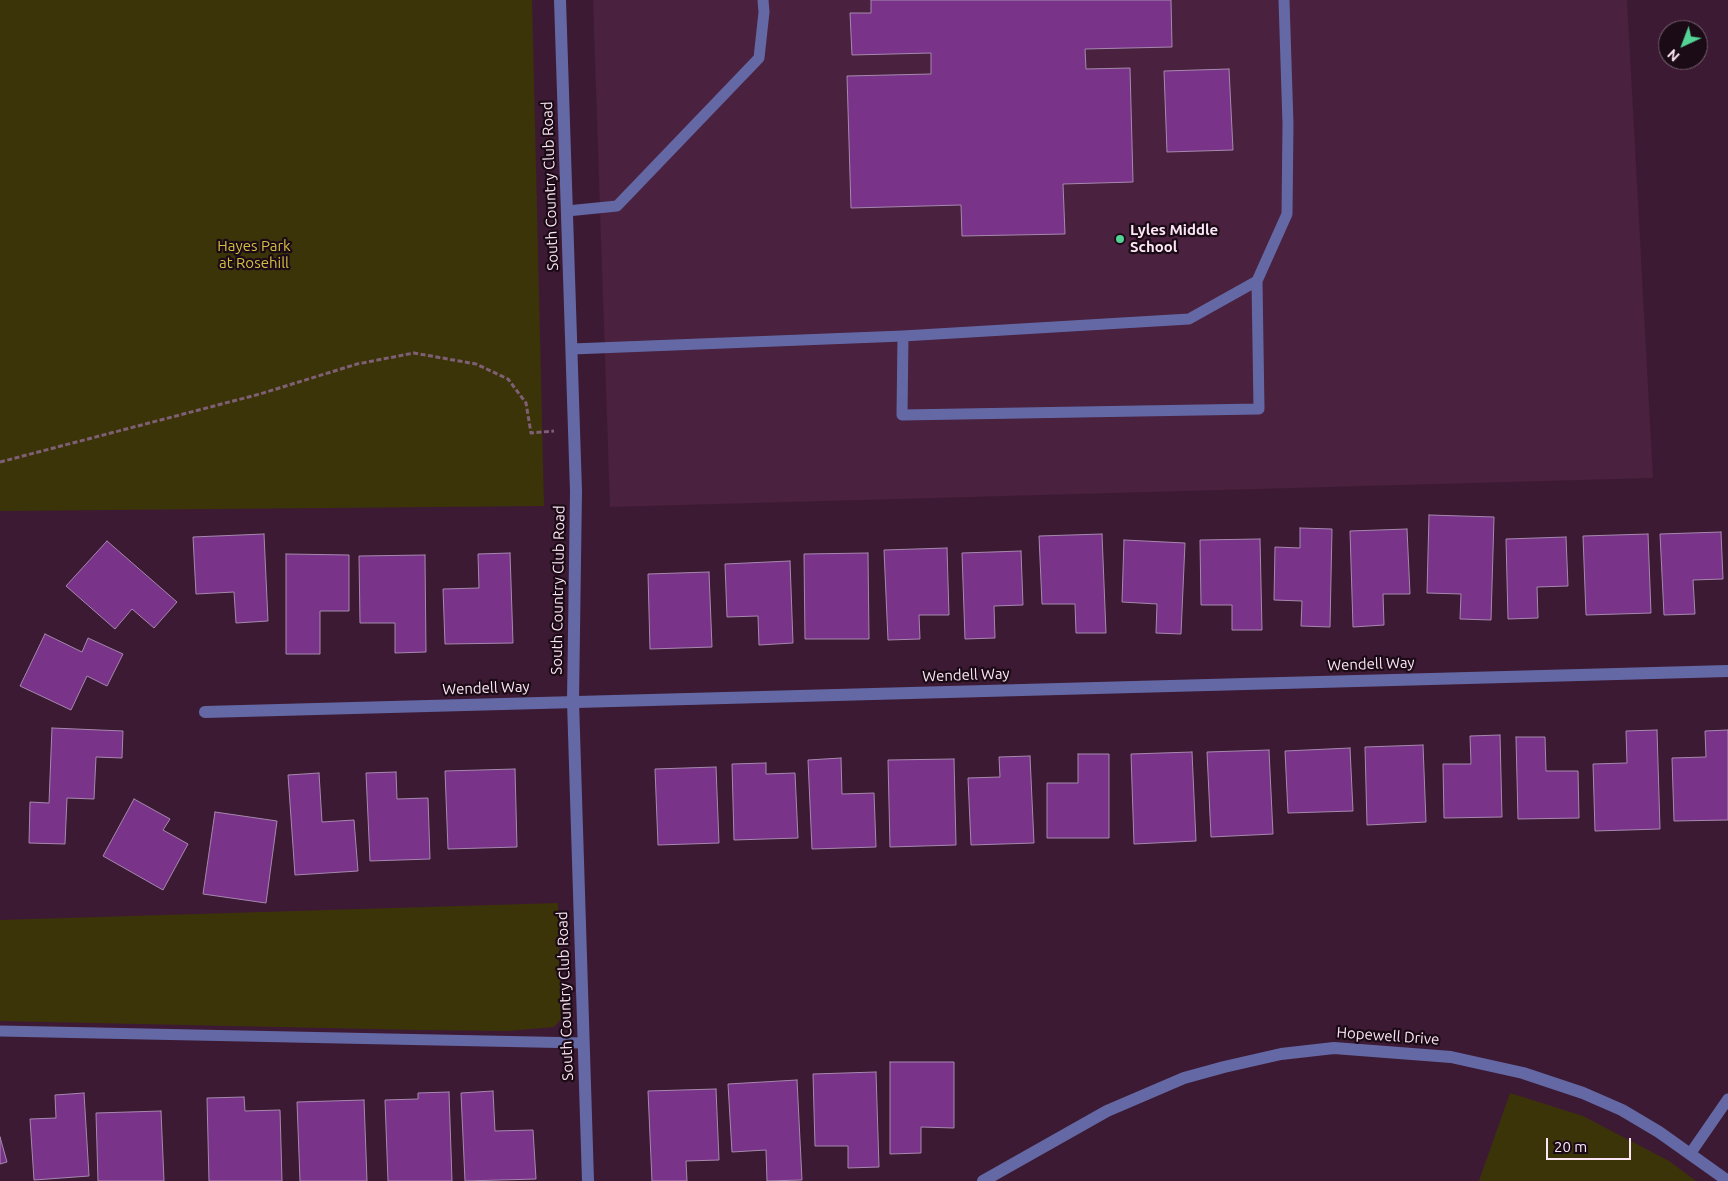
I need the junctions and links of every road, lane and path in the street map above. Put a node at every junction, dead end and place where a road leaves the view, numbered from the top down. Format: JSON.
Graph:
{"nodes":[{"id":1,"x":560,"y":0,"type":"edge"},
{"id":2,"x":763,"y":0,"type":"edge"},
{"id":3,"x":1284,"y":0,"type":"edge"},
{"id":4,"x":567,"y":211,"type":"junction"},
{"id":5,"x":1257,"y":281,"type":"junction"},
{"id":6,"x":903,"y":336,"type":"junction"},
{"id":7,"x":572,"y":349,"type":"junction"},
{"id":8,"x":575,"y":429,"type":"junction"},
{"id":9,"x":0,"y":462,"type":"edge"},
{"id":10,"x":1728,"y":671,"type":"edge"},
{"id":11,"x":573,"y":701,"type":"junction"},
{"id":12,"x":205,"y":712,"type":"dead end"},
{"id":13,"x":0,"y":1031,"type":"edge"},
{"id":14,"x":583,"y":1043,"type":"junction"},
{"id":15,"x":1728,"y":1099,"type":"edge"},
{"id":16,"x":1690,"y":1154,"type":"junction"},
{"id":17,"x":588,"y":1181,"type":"edge"},
{"id":18,"x":984,"y":1181,"type":"edge"},
{"id":19,"x":1728,"y":1181,"type":"edge"}],
"edges":[{"from":1,"to":4,"type":"street","name":"South Country Club Road"},
{"from":2,"to":4,"type":"lane"},
{"from":3,"to":5,"type":"lane"},
{"from":4,"to":7,"type":"street","name":"South Country Club Road"},
{"from":5,"to":6,"type":"lane"},
{"from":5,"to":6,"type":"lane"},
{"from":6,"to":7,"type":"lane"},
{"from":7,"to":8,"type":"street","name":"South Country Club Road"},
{"from":8,"to":9,"type":"path"},
{"from":8,"to":11,"type":"street","name":"South Country Club Road"},
{"from":10,"to":11,"type":"street","name":"Wendell Way"},
{"from":11,"to":12,"type":"street","name":"Wendell Way"},
{"from":11,"to":14,"type":"street","name":"South Country Club Road"},
{"from":13,"to":14,"type":"lane"},
{"from":14,"to":17,"type":"street","name":"South Country Club Road"},
{"from":15,"to":16,"type":"lane"},
{"from":16,"to":18,"type":"street","name":"Hopewell Drive"},
{"from":16,"to":19,"type":"street","name":"Hopewell Drive"}]}
